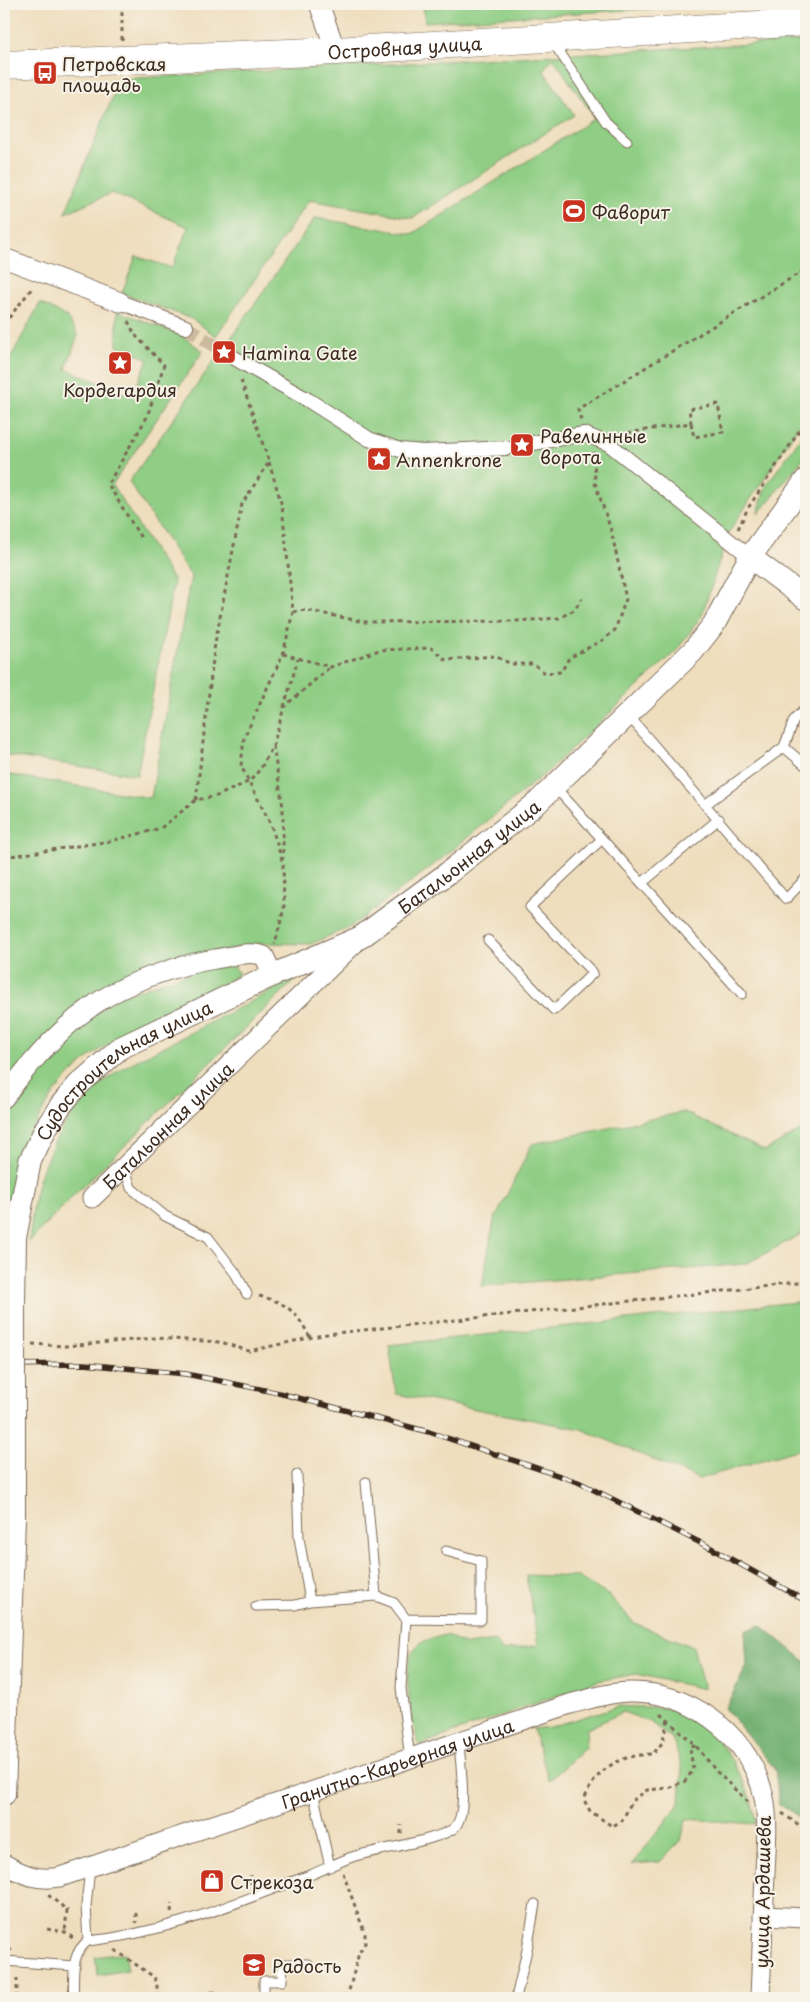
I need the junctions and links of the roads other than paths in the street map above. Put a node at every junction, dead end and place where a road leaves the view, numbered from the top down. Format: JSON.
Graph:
{"nodes":[{"id":1,"x":319,"y":4,"type":"edge"},
{"id":2,"x":806,"y":22,"type":"edge"},
{"id":3,"x":550,"y":36,"type":"junction"},
{"id":4,"x":336,"y":50,"type":"junction"},
{"id":5,"x":4,"y":65,"type":"edge"},
{"id":6,"x":627,"y":141,"type":"dead end"},
{"id":7,"x":4,"y":258,"type":"edge"},
{"id":8,"x":120,"y":302,"type":"joint"},
{"id":9,"x":186,"y":327,"type":"tunnel mouth"},
{"id":10,"x":224,"y":352,"type":"tunnel mouth"},
{"id":11,"x":522,"y":445,"type":"dead end"},
{"id":12,"x":506,"y":448,"type":"dead end"},
{"id":13,"x":806,"y":480,"type":"edge"},
{"id":14,"x":750,"y":557,"type":"junction"},
{"id":15,"x":806,"y":599,"type":"edge"},
{"id":16,"x":806,"y":708,"type":"edge"},
{"id":17,"x":628,"y":715,"type":"junction"},
{"id":18,"x":784,"y":747,"type":"junction"},
{"id":19,"x":806,"y":766,"type":"edge"},
{"id":20,"x":555,"y":786,"type":"junction"},
{"id":21,"x":706,"y":804,"type":"junction"},
{"id":22,"x":719,"y":819,"type":"junction"},
{"id":23,"x":602,"y":839,"type":"junction"},
{"id":24,"x":806,"y":878,"type":"edge"},
{"id":25,"x":642,"y":883,"type":"junction"},
{"id":26,"x":361,"y":936,"type":"junction"},
{"id":27,"x":488,"y":940,"type":"dead end"},
{"id":28,"x":269,"y":965,"type":"junction"},
{"id":29,"x":742,"y":994,"type":"dead end"},
{"id":30,"x":4,"y":1098,"type":"edge"},
{"id":31,"x":124,"y":1167,"type":"junction"},
{"id":32,"x":92,"y":1198,"type":"dead end"},
{"id":33,"x":247,"y":1294,"type":"road end"},
{"id":34,"x":297,"y":1474,"type":"dead end"},
{"id":35,"x":366,"y":1482,"type":"dead end"},
{"id":36,"x":446,"y":1551,"type":"dead end"},
{"id":37,"x":376,"y":1596,"type":"junction"},
{"id":38,"x":310,"y":1601,"type":"junction"},
{"id":39,"x":256,"y":1606,"type":"dead end"},
{"id":40,"x":406,"y":1619,"type":"junction"},
{"id":41,"x":459,"y":1743,"type":"junction"},
{"id":42,"x":410,"y":1759,"type":"junction"},
{"id":43,"x":761,"y":1786,"type":"joint"},
{"id":44,"x":313,"y":1792,"type":"junction"},
{"id":45,"x":4,"y":1794,"type":"edge"},
{"id":46,"x":4,"y":1864,"type":"edge"},
{"id":47,"x":330,"y":1867,"type":"junction"},
{"id":48,"x":90,"y":1868,"type":"junction"},
{"id":49,"x":535,"y":1904,"type":"dead end"},
{"id":50,"x":763,"y":1916,"type":"junction"},
{"id":51,"x":806,"y":1918,"type":"edge"},
{"id":52,"x":85,"y":1944,"type":"junction"},
{"id":53,"x":4,"y":1961,"type":"edge"},
{"id":54,"x":308,"y":1964,"type":"dead end"},
{"id":55,"x":75,"y":1966,"type":"junction"},
{"id":56,"x":74,"y":1998,"type":"edge"},
{"id":57,"x":264,"y":1998,"type":"edge"},
{"id":58,"x":516,"y":1998,"type":"edge"},
{"id":59,"x":760,"y":1998,"type":"edge"}],
"edges":[{"from":1,"to":4,"type":"street"},
{"from":2,"to":3,"type":"main road","name":"Островная улица"},
{"from":3,"to":4,"type":"main road","name":"Островная улица"},
{"from":3,"to":6,"type":"lane"},
{"from":4,"to":5,"type":"main road","name":"Островная улица"},
{"from":7,"to":8,"type":"street"},
{"from":8,"to":9,"type":"street"},
{"from":10,"to":12,"type":"street"},
{"from":11,"to":14,"type":"street"},
{"from":13,"to":14,"type":"street","name":"Батальонная улица"},
{"from":14,"to":15,"type":"street"},
{"from":14,"to":17,"type":"street","name":"Батальонная улица"},
{"from":16,"to":18,"type":"lane"},
{"from":17,"to":20,"type":"street","name":"Батальонная улица"},
{"from":17,"to":21,"type":"lane"},
{"from":18,"to":19,"type":"lane"},
{"from":18,"to":21,"type":"lane"},
{"from":20,"to":23,"type":"lane"},
{"from":20,"to":26,"type":"street","name":"Батальонная улица"},
{"from":21,"to":22,"type":"lane"},
{"from":22,"to":24,"type":"lane"},
{"from":22,"to":25,"type":"lane"},
{"from":23,"to":25,"type":"lane"},
{"from":23,"to":27,"type":"lane"},
{"from":25,"to":29,"type":"lane"},
{"from":26,"to":28,"type":"street","name":"Судостроительная улица"},
{"from":26,"to":31,"type":"street","name":"Батальонная улица"},
{"from":28,"to":30,"type":"street"},
{"from":28,"to":45,"type":"street","name":"Судостроительная улица","bridge":true},
{"from":31,"to":32,"type":"street","name":"Батальонная улица"},
{"from":31,"to":33,"type":"lane"},
{"from":34,"to":38,"type":"lane"},
{"from":35,"to":37,"type":"lane"},
{"from":36,"to":40,"type":"lane"},
{"from":37,"to":38,"type":"lane"},
{"from":37,"to":40,"type":"lane"},
{"from":38,"to":39,"type":"lane"},
{"from":40,"to":42,"type":"lane"},
{"from":41,"to":42,"type":"street","name":"Гранитно-Карьерная улица"},
{"from":41,"to":43,"type":"street","name":"Гранитно-Карьерная улица"},
{"from":41,"to":47,"type":"lane"},
{"from":42,"to":44,"type":"street","name":"Гранитно-Карьерная улица"},
{"from":43,"to":50,"type":"street","name":"улица Ардашева"},
{"from":44,"to":47,"type":"lane"},
{"from":44,"to":48,"type":"street","name":"Гранитно-Карьерная улица"},
{"from":46,"to":48,"type":"street","name":"Гранитно-Карьерная улица"},
{"from":47,"to":52,"type":"lane"},
{"from":48,"to":52,"type":"lane"},
{"from":49,"to":58,"type":"lane"},
{"from":50,"to":51,"type":"street"},
{"from":50,"to":59,"type":"street","name":"улица Ардашева"},
{"from":52,"to":55,"type":"lane"},
{"from":53,"to":55,"type":"lane"},
{"from":54,"to":57,"type":"lane"},
{"from":55,"to":56,"type":"lane"}]}
